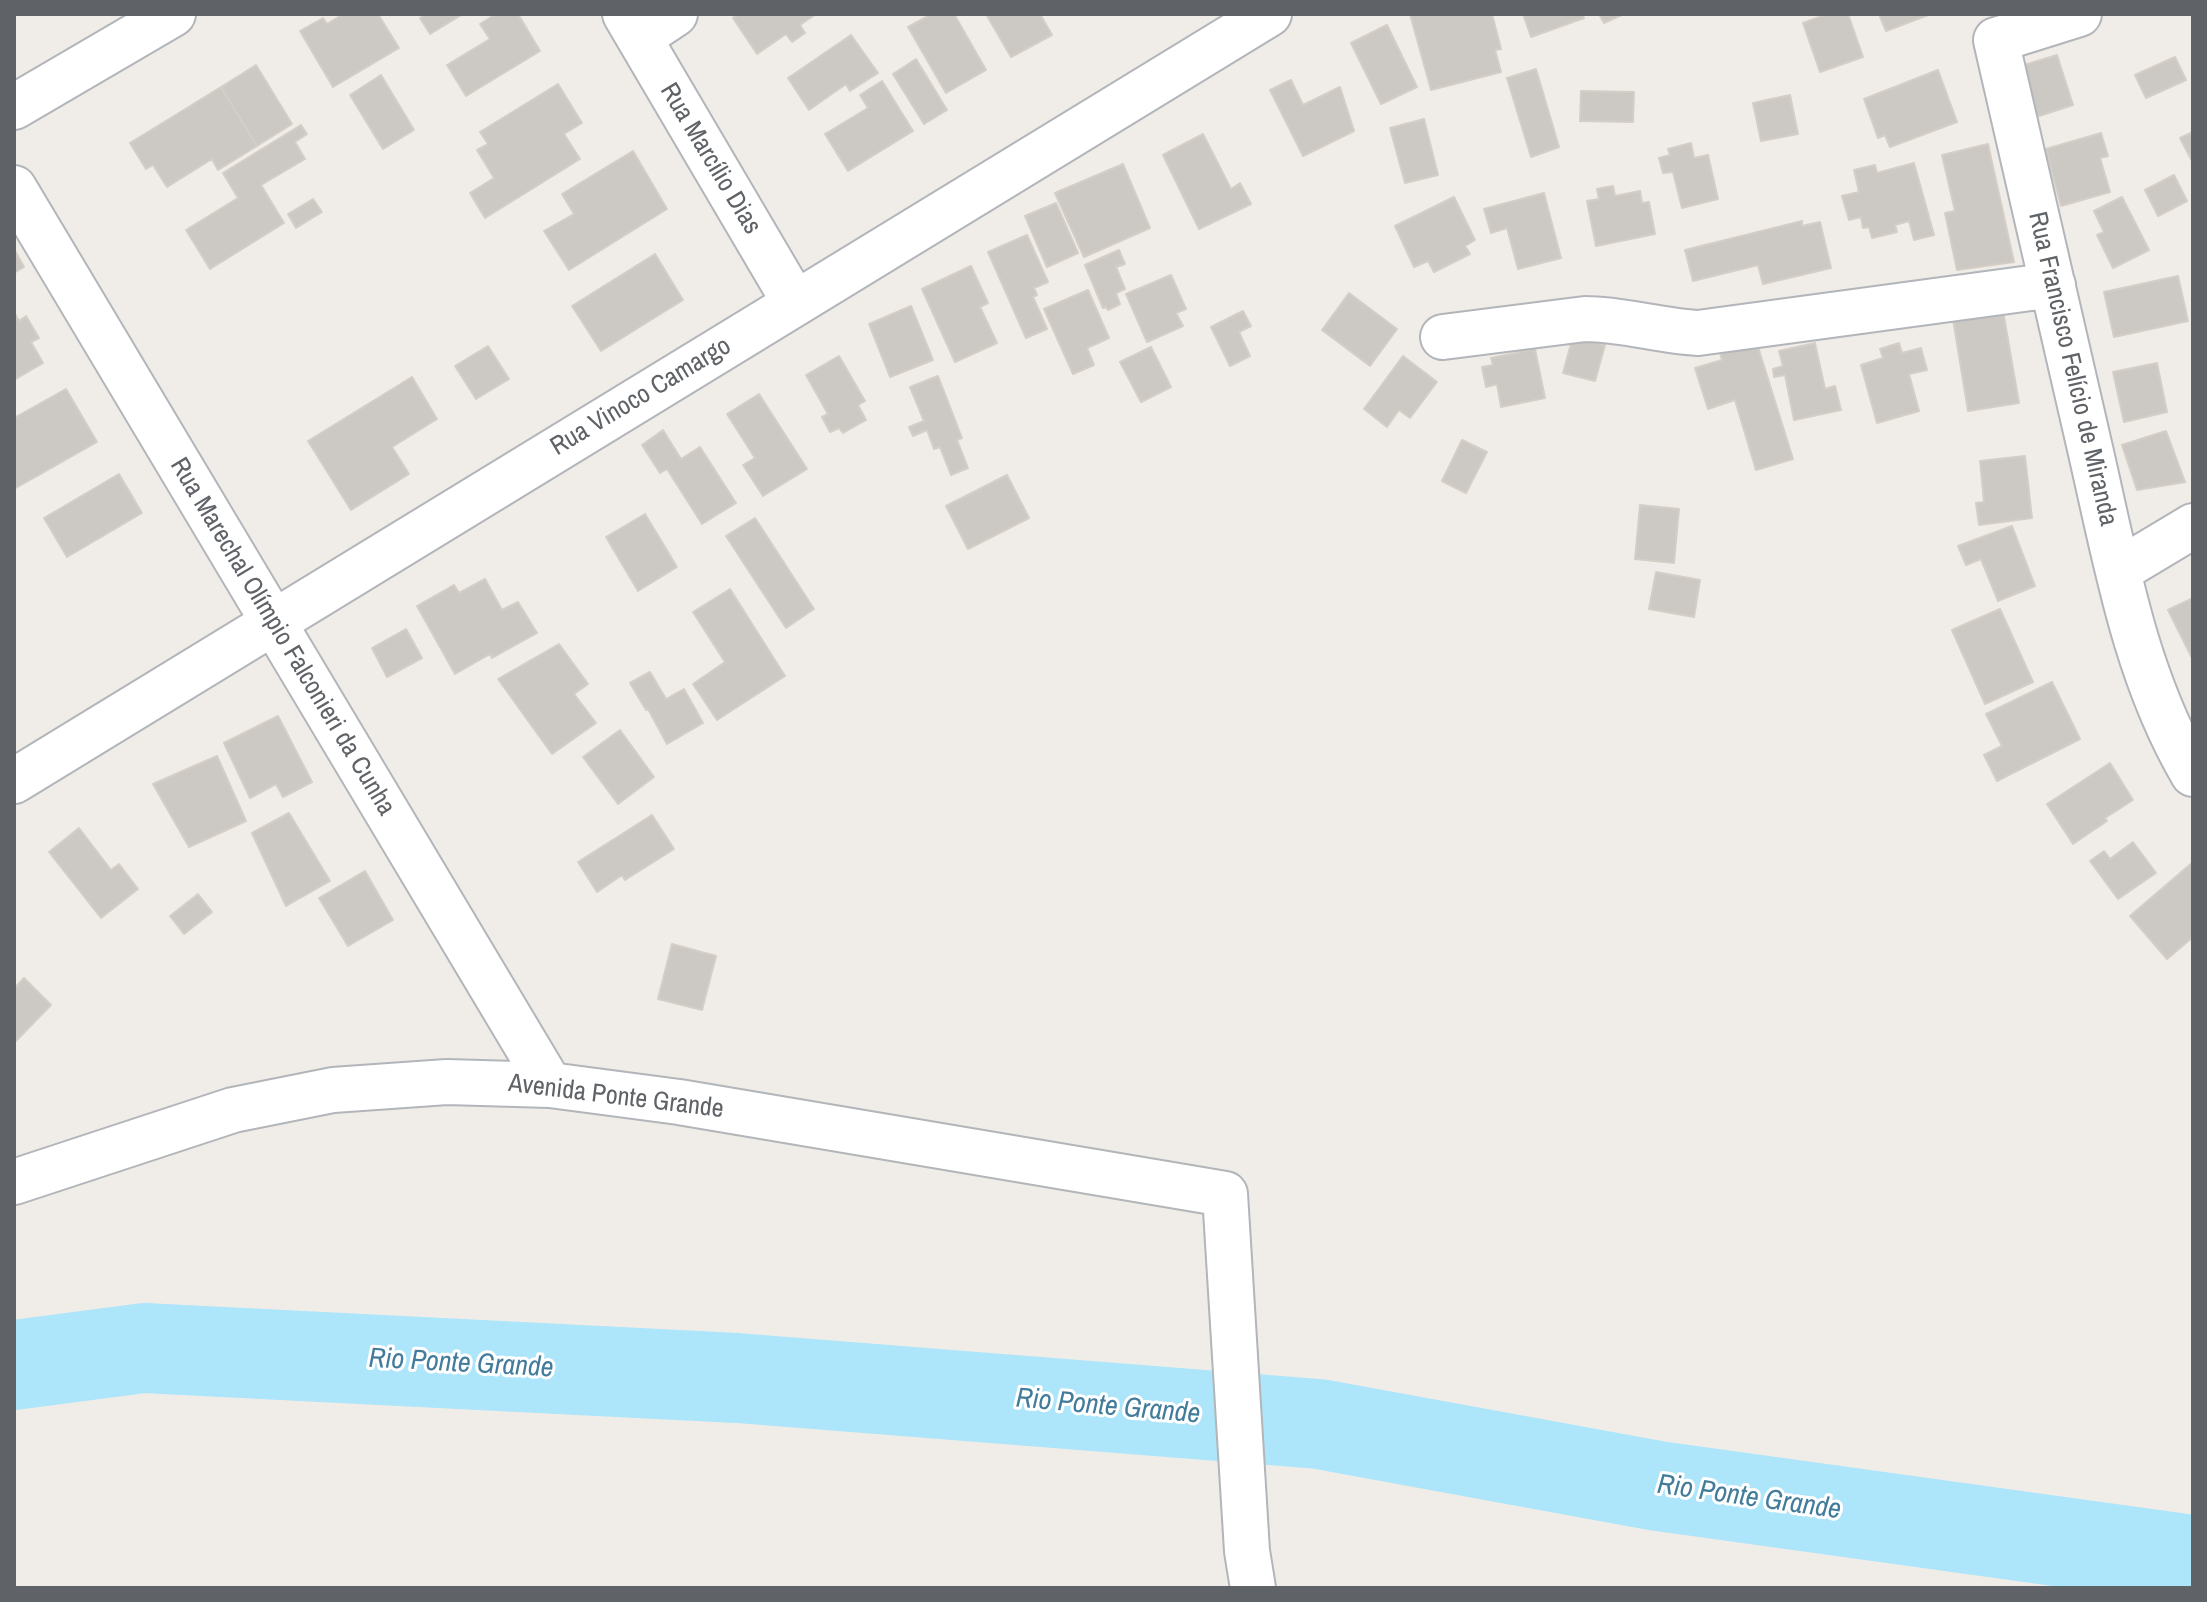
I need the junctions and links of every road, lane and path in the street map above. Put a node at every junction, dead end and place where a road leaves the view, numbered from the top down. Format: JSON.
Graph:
{"nodes":[{"id":1,"x":173,"y":14,"type":"edge"},
{"id":2,"x":675,"y":14,"type":"edge"},
{"id":3,"x":1269,"y":14,"type":"edge"},
{"id":4,"x":2079,"y":14,"type":"edge"},
{"id":5,"x":632,"y":26,"type":"edge"},
{"id":6,"x":14,"y":107,"type":"edge"},
{"id":7,"x":14,"y":188,"type":"edge"},
{"id":8,"x":2053,"y":285,"type":"junction"},
{"id":9,"x":795,"y":303,"type":"junction"},
{"id":10,"x":1443,"y":337,"type":"dead end"},
{"id":11,"x":2193,"y":526,"type":"edge"},
{"id":12,"x":2118,"y":571,"type":"junction"},
{"id":13,"x":273,"y":622,"type":"junction"},
{"id":14,"x":2193,"y":774,"type":"edge"},
{"id":15,"x":14,"y":781,"type":"edge"},
{"id":16,"x":550,"y":1085,"type":"junction"},
{"id":17,"x":14,"y":1182,"type":"edge"},
{"id":18,"x":1250,"y":1570,"type":"edge"}],
"edges":[{"from":1,"to":6,"type":"street"},
{"from":2,"to":5,"type":"street"},
{"from":3,"to":9,"type":"street","name":"Rua Vinoco Camargo"},
{"from":4,"to":8,"type":"street","name":"Rua Francisco Felício de Miranda"},
{"from":5,"to":9,"type":"street","name":"Rua Marcílio Dias"},
{"from":7,"to":13,"type":"street","name":"Rua Marechal Olímpio Falconieri da Cunha"},
{"from":8,"to":10,"type":"street"},
{"from":8,"to":12,"type":"street","name":"Rua Francisco Felício de Miranda"},
{"from":9,"to":13,"type":"street","name":"Rua Vinoco Camargo"},
{"from":11,"to":12,"type":"street"},
{"from":12,"to":14,"type":"street","name":"Rua Francisco Felício de Miranda"},
{"from":13,"to":15,"type":"street","name":"Rua Vinoco Camargo"},
{"from":13,"to":16,"type":"street","name":"Rua Marechal Olímpio Falconieri da Cunha"},
{"from":16,"to":17,"type":"street","name":"Avenida Ponte Grande"},
{"from":16,"to":18,"type":"street","name":"Avenida Ponte Grande"}]}
